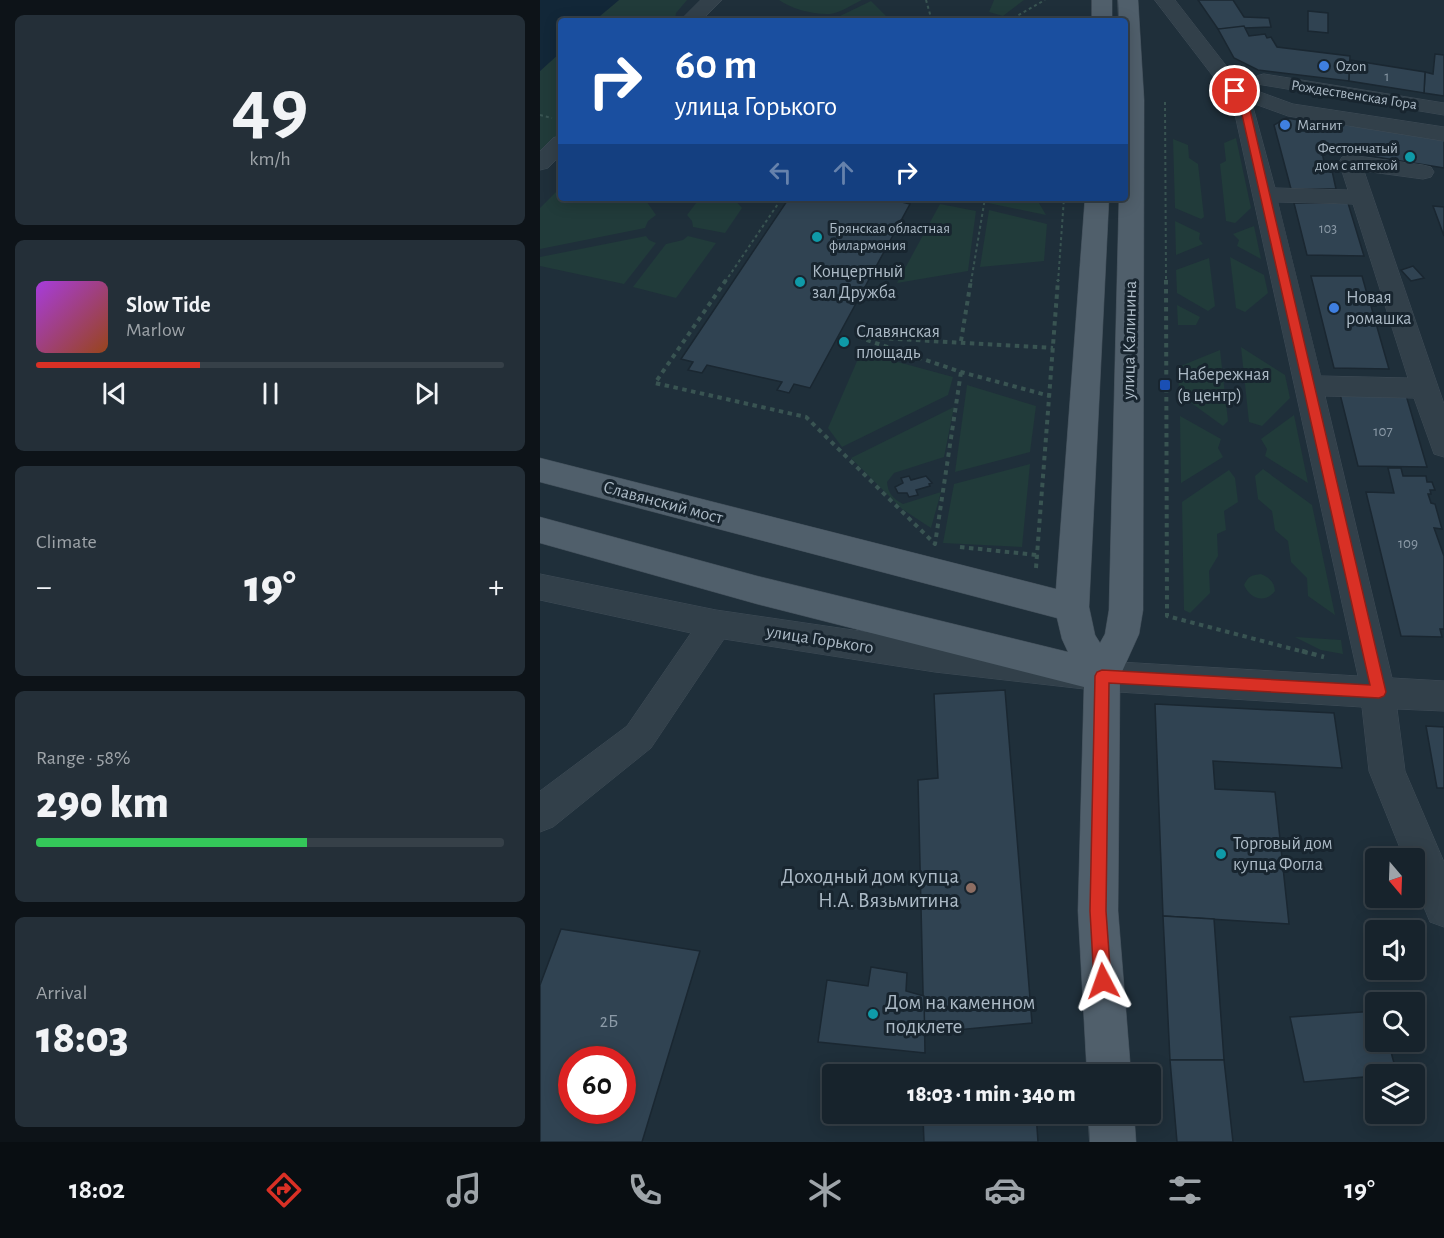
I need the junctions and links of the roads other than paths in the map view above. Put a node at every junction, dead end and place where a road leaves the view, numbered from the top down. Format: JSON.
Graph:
{"nodes":[{"id":1,"x":712,"y":0,"type":"edge"},
{"id":2,"x":1102,"y":0,"type":"edge"},
{"id":3,"x":1128,"y":0,"type":"edge"},
{"id":4,"x":1165,"y":0,"type":"edge"},
{"id":5,"x":693,"y":18,"type":"edge"},
{"id":6,"x":1102,"y":18,"type":"edge"},
{"id":7,"x":1264,"y":80,"type":"dead end"},
{"id":8,"x":1239,"y":96,"type":"junction"},
{"id":9,"x":1444,"y":109,"type":"edge"},
{"id":10,"x":1444,"y":134,"type":"edge"},
{"id":11,"x":558,"y":146,"type":"edge"},
{"id":12,"x":540,"y":163,"type":"edge"},
{"id":13,"x":1423,"y":172,"type":"dead end"},
{"id":14,"x":1265,"y":195,"type":"junction"},
{"id":15,"x":1362,"y":197,"type":"junction"},
{"id":16,"x":1097,"y":201,"type":"edge"},
{"id":17,"x":1309,"y":386,"type":"junction"},
{"id":18,"x":1424,"y":388,"type":"junction"},
{"id":19,"x":1444,"y":446,"type":"edge"},
{"id":20,"x":540,"y":470,"type":"edge"},
{"id":21,"x":540,"y":530,"type":"edge"},
{"id":22,"x":540,"y":587,"type":"edge"},
{"id":23,"x":1072,"y":607,"type":"junction"},
{"id":24,"x":716,"y":624,"type":"junction"},
{"id":25,"x":1102,"y":676,"type":"junction"},
{"id":26,"x":1376,"y":678,"type":"junction"},
{"id":27,"x":1444,"y":696,"type":"edge"},
{"id":28,"x":540,"y":814,"type":"edge"},
{"id":29,"x":1444,"y":908,"type":"edge"},
{"id":30,"x":1108,"y":1064,"type":"edge"},
{"id":31,"x":1112,"y":1124,"type":"edge"},
{"id":32,"x":1113,"y":1142,"type":"edge"}],
"edges":[{"from":1,"to":5,"type":"street"},
{"from":2,"to":6,"type":"main road"},
{"from":3,"to":25,"type":"main road","name":"улица Калинина"},
{"from":4,"to":8,"type":"street"},
{"from":7,"to":9,"type":"street","name":"Рождественская Гора"},
{"from":8,"to":10,"type":"street"},
{"from":8,"to":14,"type":"street"},
{"from":11,"to":12,"type":"street"},
{"from":13,"to":15,"type":"street"},
{"from":14,"to":15,"type":"street"},
{"from":14,"to":17,"type":"street"},
{"from":15,"to":18,"type":"street"},
{"from":16,"to":23,"type":"main road"},
{"from":17,"to":18,"type":"street"},
{"from":17,"to":26,"type":"street"},
{"from":18,"to":19,"type":"street"},
{"from":20,"to":23,"type":"main road","name":"Славянский мост"},
{"from":21,"to":25,"type":"main road","name":"улица Горького"},
{"from":22,"to":24,"type":"street","name":"улица Горького"},
{"from":23,"to":25,"type":"main road"},
{"from":24,"to":25,"type":"street","name":"улица Горького"},
{"from":24,"to":28,"type":"street"},
{"from":25,"to":26,"type":"street","name":"улица Горького"},
{"from":25,"to":30,"type":"main road","name":"улица Калинина"},
{"from":26,"to":27,"type":"street","name":"улица Горького"},
{"from":26,"to":29,"type":"street"},
{"from":31,"to":32,"type":"main road"}]}
